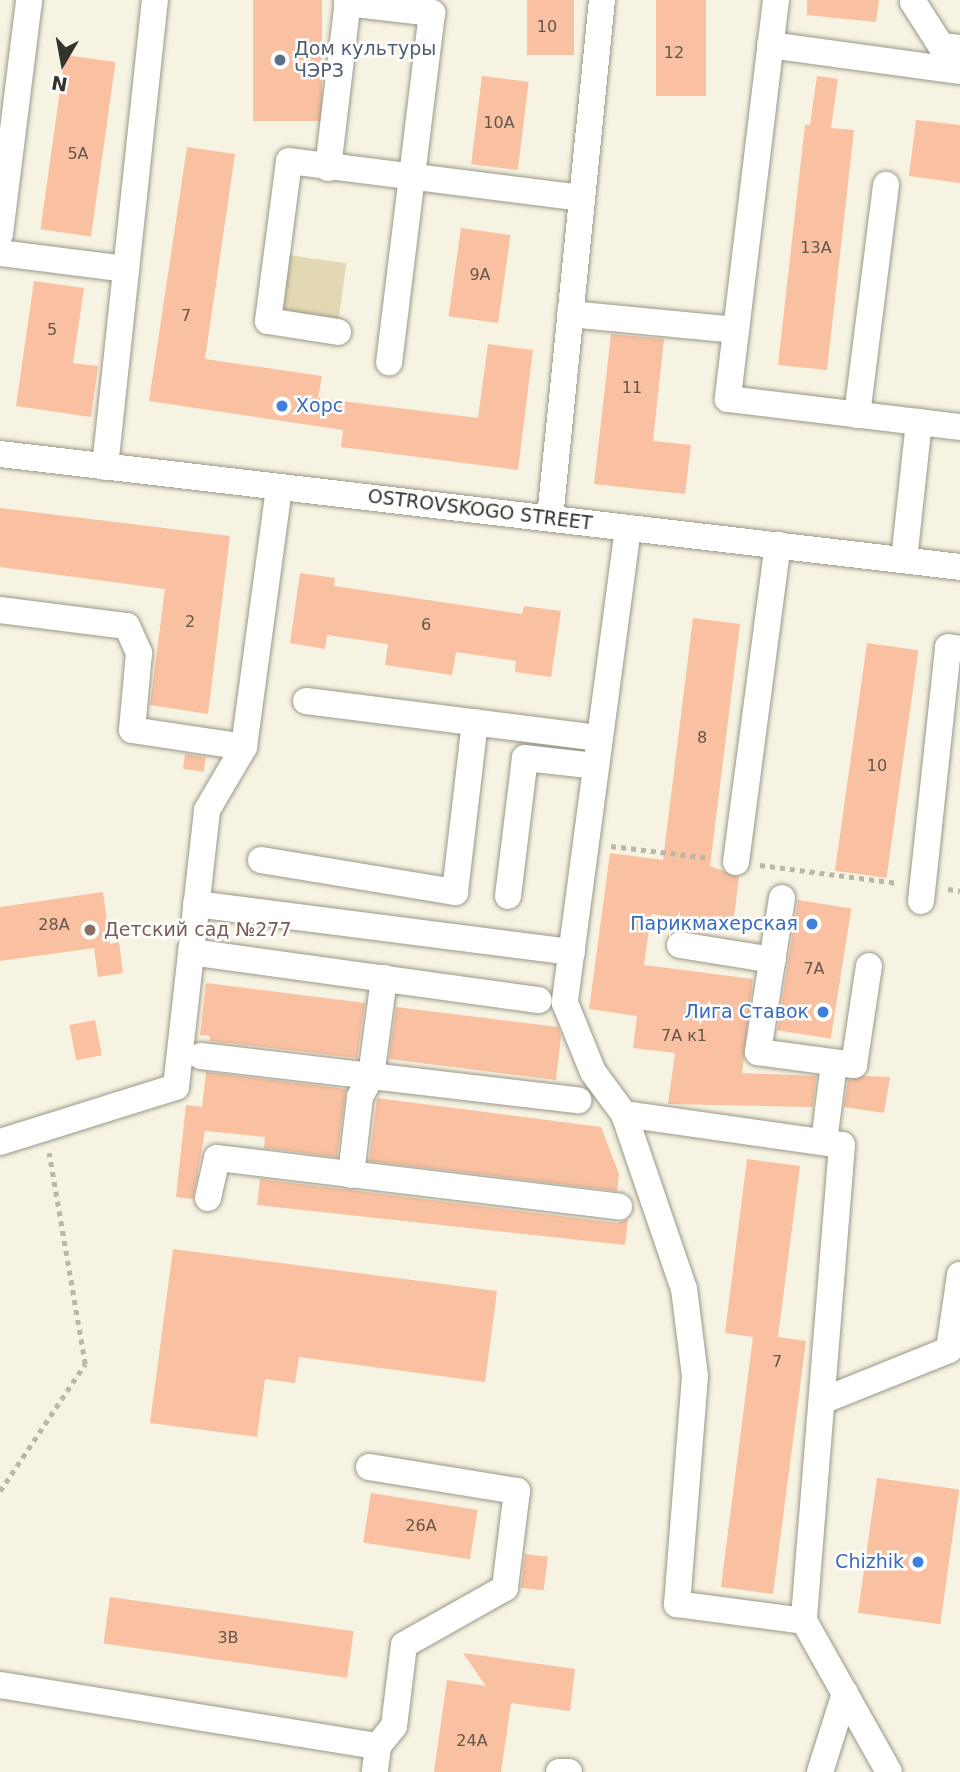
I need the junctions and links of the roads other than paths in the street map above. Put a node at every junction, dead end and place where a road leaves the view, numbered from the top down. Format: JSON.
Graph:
{"nodes":[{"id":1,"x":29,"y":0,"type":"edge"},
{"id":2,"x":155,"y":0,"type":"edge"},
{"id":3,"x":602,"y":0,"type":"edge"},
{"id":4,"x":776,"y":0,"type":"edge"},
{"id":5,"x":348,"y":1,"type":"edge"},
{"id":6,"x":913,"y":2,"type":"dead end"},
{"id":7,"x":770,"y":45,"type":"junction"},
{"id":8,"x":960,"y":48,"type":"edge"},
{"id":9,"x":960,"y":71,"type":"edge"},
{"id":10,"x":6,"y":130,"type":"edge"},
{"id":11,"x":328,"y":168,"type":"junction"},
{"id":12,"x":412,"y":178,"type":"junction"},
{"id":13,"x":886,"y":185,"type":"dead end"},
{"id":14,"x":582,"y":198,"type":"junction"},
{"id":15,"x":0,"y":234,"type":"edge"},
{"id":16,"x":0,"y":253,"type":"edge"},
{"id":17,"x":126,"y":269,"type":"junction"},
{"id":18,"x":570,"y":314,"type":"junction"},
{"id":19,"x":736,"y":330,"type":"junction"},
{"id":20,"x":338,"y":332,"type":"dead end"},
{"id":21,"x":389,"y":362,"type":"dead end"},
{"id":22,"x":857,"y":415,"type":"junction"},
{"id":23,"x":919,"y":422,"type":"junction"},
{"id":24,"x":960,"y":428,"type":"edge"},
{"id":25,"x":0,"y":454,"type":"edge"},
{"id":26,"x":105,"y":467,"type":"junction"},
{"id":27,"x":279,"y":487,"type":"junction"},
{"id":28,"x":550,"y":518,"type":"junction"},
{"id":29,"x":628,"y":528,"type":"junction"},
{"id":30,"x":778,"y":545,"type":"junction"},
{"id":31,"x":904,"y":560,"type":"junction"},
{"id":32,"x":960,"y":567,"type":"edge"},
{"id":33,"x":0,"y":610,"type":"edge"},
{"id":34,"x":960,"y":649,"type":"edge"},
{"id":35,"x":306,"y":701,"type":"dead end"},
{"id":36,"x":475,"y":722,"type":"junction"},
{"id":37,"x":600,"y":738,"type":"junction"},
{"id":38,"x":244,"y":747,"type":"junction"},
{"id":39,"x":596,"y":766,"type":"junction"},
{"id":40,"x":261,"y":860,"type":"dead end"},
{"id":41,"x":736,"y":862,"type":"dead end"},
{"id":42,"x":508,"y":896,"type":"dead end"},
{"id":43,"x":782,"y":898,"type":"dead end"},
{"id":44,"x":920,"y":901,"type":"dead end"},
{"id":45,"x":196,"y":904,"type":"junction"},
{"id":46,"x":680,"y":945,"type":"dead end"},
{"id":47,"x":191,"y":952,"type":"junction"},
{"id":48,"x":572,"y":952,"type":"junction"},
{"id":49,"x":773,"y":960,"type":"junction"},
{"id":50,"x":869,"y":966,"type":"dead end"},
{"id":51,"x":384,"y":978,"type":"junction"},
{"id":52,"x":539,"y":1000,"type":"dead end"},
{"id":53,"x":201,"y":1056,"type":"dead end"},
{"id":54,"x":834,"y":1063,"type":"junction"},
{"id":55,"x":371,"y":1076,"type":"junction"},
{"id":56,"x":578,"y":1100,"type":"dead end"},
{"id":57,"x":624,"y":1114,"type":"junction"},
{"id":58,"x":0,"y":1142,"type":"edge"},
{"id":59,"x":824,"y":1142,"type":"junction"},
{"id":60,"x":351,"y":1175,"type":"junction"},
{"id":61,"x":208,"y":1198,"type":"dead end"},
{"id":62,"x":619,"y":1207,"type":"dead end"},
{"id":63,"x":960,"y":1275,"type":"edge"},
{"id":64,"x":958,"y":1304,"type":"edge"},
{"id":65,"x":822,"y":1401,"type":"junction"},
{"id":66,"x":369,"y":1467,"type":"dead end"},
{"id":67,"x":804,"y":1621,"type":"junction"},
{"id":68,"x":0,"y":1685,"type":"edge"},
{"id":69,"x":845,"y":1693,"type":"junction"},
{"id":70,"x":378,"y":1746,"type":"junction"},
{"id":71,"x":374,"y":1772,"type":"edge"},
{"id":72,"x":559,"y":1772,"type":"edge"},
{"id":73,"x":569,"y":1772,"type":"edge"},
{"id":74,"x":820,"y":1772,"type":"edge"},
{"id":75,"x":889,"y":1772,"type":"edge"}],
"edges":[{"from":1,"to":10,"type":"street"},
{"from":2,"to":17,"type":"street"},
{"from":3,"to":14,"type":"street"},
{"from":4,"to":7,"type":"street"},
{"from":5,"to":11,"type":"street"},
{"from":5,"to":12,"type":"street"},
{"from":6,"to":8,"type":"street"},
{"from":7,"to":9,"type":"street"},
{"from":7,"to":19,"type":"street"},
{"from":10,"to":15,"type":"street"},
{"from":11,"to":12,"type":"street"},
{"from":11,"to":20,"type":"street"},
{"from":12,"to":14,"type":"street"},
{"from":12,"to":21,"type":"street"},
{"from":13,"to":22,"type":"street"},
{"from":14,"to":18,"type":"street"},
{"from":16,"to":17,"type":"street"},
{"from":17,"to":26,"type":"street"},
{"from":18,"to":19,"type":"street"},
{"from":18,"to":28,"type":"street"},
{"from":19,"to":22,"type":"street"},
{"from":22,"to":23,"type":"street"},
{"from":23,"to":24,"type":"street"},
{"from":23,"to":31,"type":"street"},
{"from":25,"to":26,"type":"street","name":"OSTROVSKOGO STREET"},
{"from":26,"to":27,"type":"street","name":"OSTROVSKOGO STREET"},
{"from":27,"to":28,"type":"street","name":"OSTROVSKOGO STREET"},
{"from":27,"to":38,"type":"street"},
{"from":28,"to":29,"type":"street","name":"OSTROVSKOGO STREET"},
{"from":29,"to":30,"type":"street","name":"OSTROVSKOGO STREET"},
{"from":29,"to":37,"type":"street"},
{"from":30,"to":31,"type":"street","name":"OSTROVSKOGO STREET"},
{"from":30,"to":41,"type":"street"},
{"from":31,"to":32,"type":"street","name":"OSTROVSKOGO STREET"},
{"from":33,"to":38,"type":"street"},
{"from":34,"to":44,"type":"street"},
{"from":35,"to":36,"type":"street"},
{"from":36,"to":37,"type":"street"},
{"from":36,"to":40,"type":"street"},
{"from":37,"to":39,"type":"street"},
{"from":38,"to":45,"type":"street"},
{"from":39,"to":42,"type":"street"},
{"from":39,"to":48,"type":"street"},
{"from":43,"to":49,"type":"street"},
{"from":45,"to":47,"type":"street"},
{"from":45,"to":48,"type":"street"},
{"from":46,"to":49,"type":"street"},
{"from":47,"to":51,"type":"street"},
{"from":47,"to":58,"type":"street"},
{"from":48,"to":57,"type":"street"},
{"from":49,"to":54,"type":"street"},
{"from":50,"to":54,"type":"street"},
{"from":51,"to":52,"type":"street"},
{"from":51,"to":55,"type":"street"},
{"from":53,"to":55,"type":"street"},
{"from":54,"to":59,"type":"street"},
{"from":55,"to":56,"type":"street"},
{"from":55,"to":60,"type":"street"},
{"from":57,"to":59,"type":"street"},
{"from":57,"to":67,"type":"street"},
{"from":59,"to":65,"type":"street"},
{"from":60,"to":61,"type":"street"},
{"from":60,"to":62,"type":"street"},
{"from":63,"to":64,"type":"street"},
{"from":64,"to":65,"type":"street"},
{"from":65,"to":67,"type":"street"},
{"from":66,"to":70,"type":"street"},
{"from":67,"to":69,"type":"street"},
{"from":68,"to":70,"type":"street"},
{"from":69,"to":74,"type":"street"},
{"from":69,"to":75,"type":"street"},
{"from":70,"to":71,"type":"street"},
{"from":72,"to":73,"type":"street"}]}
